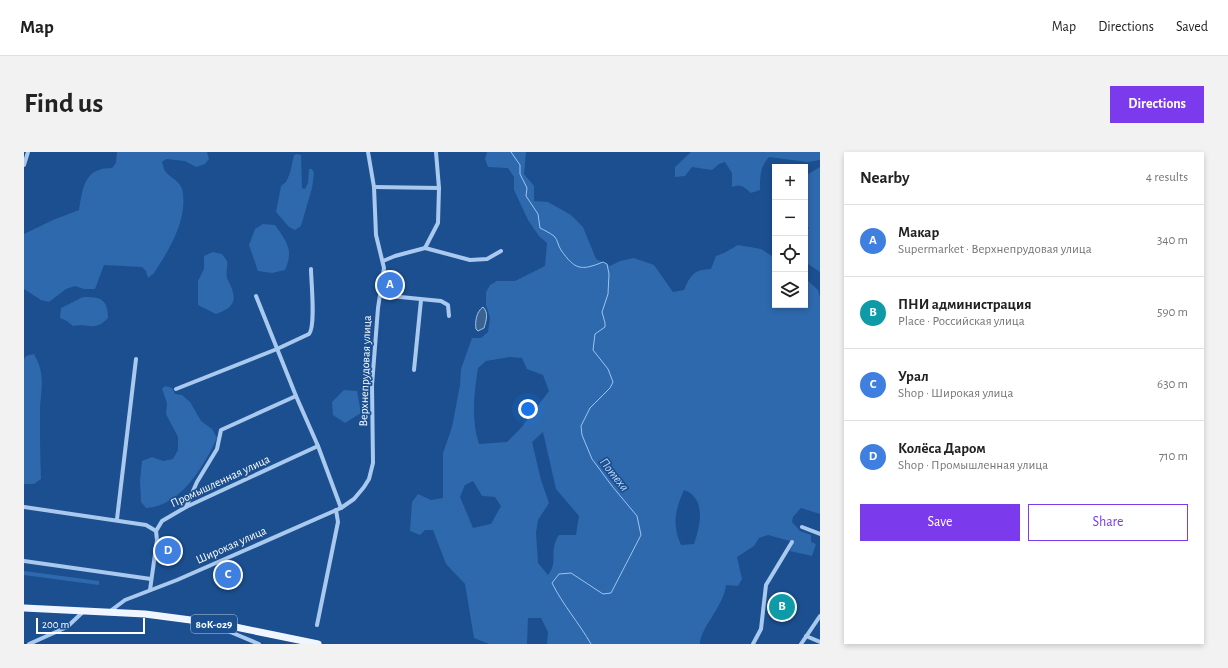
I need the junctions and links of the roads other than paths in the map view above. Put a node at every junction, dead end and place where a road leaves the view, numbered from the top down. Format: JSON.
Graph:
{"nodes":[{"id":1,"x":28,"y":152,"type":"edge"},
{"id":2,"x":368,"y":152,"type":"edge"},
{"id":3,"x":436,"y":152,"type":"edge"},
{"id":4,"x":24,"y":167,"type":"edge"},
{"id":5,"x":374,"y":187,"type":"junction"},
{"id":6,"x":439,"y":188,"type":"junction"},
{"id":7,"x":425,"y":248,"type":"junction"},
{"id":8,"x":501,"y":251,"type":"dead end"},
{"id":9,"x":383,"y":261,"type":"junction"},
{"id":10,"x":311,"y":269,"type":"dead end"},
{"id":11,"x":380,"y":295,"type":"junction"},
{"id":12,"x":256,"y":296,"type":"dead end"},
{"id":13,"x":421,"y":300,"type":"junction"},
{"id":14,"x":449,"y":316,"type":"dead end"},
{"id":15,"x":277,"y":349,"type":"junction"},
{"id":16,"x":136,"y":359,"type":"dead end"},
{"id":17,"x":414,"y":370,"type":"dead end"},
{"id":18,"x":176,"y":388,"type":"dead end"},
{"id":19,"x":296,"y":396,"type":"junction"},
{"id":20,"x":318,"y":446,"type":"junction"},
{"id":21,"x":24,"y":507,"type":"edge"},
{"id":22,"x":186,"y":507,"type":"junction"},
{"id":23,"x":341,"y":508,"type":"junction"},
{"id":24,"x":336,"y":510,"type":"junction"},
{"id":25,"x":117,"y":520,"type":"junction"},
{"id":26,"x":802,"y":527,"type":"dead end"},
{"id":27,"x":156,"y":531,"type":"junction"},
{"id":28,"x":820,"y":534,"type":"edge"},
{"id":29,"x":792,"y":542,"type":"dead end"},
{"id":30,"x":24,"y":561,"type":"edge"},
{"id":31,"x":151,"y":579,"type":"junction"},
{"id":32,"x":150,"y":590,"type":"junction"},
{"id":33,"x":24,"y":608,"type":"edge"},
{"id":34,"x":84,"y":611,"type":"junction"},
{"id":35,"x":109,"y":612,"type":"junction"},
{"id":36,"x":820,"y":616,"type":"edge"},
{"id":37,"x":221,"y":624,"type":"junction"},
{"id":38,"x":316,"y":625,"type":"dead end"},
{"id":39,"x":806,"y":636,"type":"junction"},
{"id":40,"x":820,"y":642,"type":"edge"},
{"id":41,"x":29,"y":644,"type":"edge"},
{"id":42,"x":259,"y":644,"type":"edge"},
{"id":43,"x":318,"y":644,"type":"edge"},
{"id":44,"x":753,"y":644,"type":"edge"},
{"id":45,"x":801,"y":644,"type":"edge"}],
"edges":[{"from":1,"to":4,"type":"street"},
{"from":2,"to":5,"type":"street","name":"Верхнепрудовая улица"},
{"from":3,"to":6,"type":"street"},
{"from":5,"to":6,"type":"street"},
{"from":5,"to":9,"type":"street","name":"Верхнепрудовая улица"},
{"from":6,"to":7,"type":"street"},
{"from":7,"to":8,"type":"street"},
{"from":7,"to":9,"type":"street"},
{"from":9,"to":11,"type":"street","name":"Верхнепрудовая улица"},
{"from":10,"to":15,"type":"street"},
{"from":11,"to":13,"type":"street"},
{"from":11,"to":23,"type":"street","name":"Верхнепрудовая улица"},
{"from":12,"to":15,"type":"street"},
{"from":13,"to":14,"type":"street"},
{"from":13,"to":17,"type":"street"},
{"from":15,"to":18,"type":"street"},
{"from":15,"to":19,"type":"street"},
{"from":16,"to":25,"type":"street"},
{"from":19,"to":20,"type":"street"},
{"from":19,"to":22,"type":"street"},
{"from":20,"to":22,"type":"street","name":"Промышленная улица"},
{"from":20,"to":23,"type":"street"},
{"from":21,"to":25,"type":"street"},
{"from":22,"to":27,"type":"street","name":"Промышленная улица"},
{"from":23,"to":24,"type":"street","name":"Широкая улица"},
{"from":24,"to":32,"type":"street","name":"Широкая улица"},
{"from":24,"to":38,"type":"street"},
{"from":25,"to":27,"type":"street"},
{"from":26,"to":28,"type":"street"},
{"from":27,"to":31,"type":"street"},
{"from":29,"to":44,"type":"street"},
{"from":30,"to":31,"type":"street"},
{"from":31,"to":32,"type":"street"},
{"from":32,"to":35,"type":"street","name":"Широкая улица"},
{"from":33,"to":34,"type":"main road","number":"80К-029"},
{"from":34,"to":35,"type":"main road","number":"80К-029"},
{"from":34,"to":41,"type":"street"},
{"from":35,"to":37,"type":"main road","number":"80К-029"},
{"from":36,"to":39,"type":"street"},
{"from":37,"to":42,"type":"street"},
{"from":37,"to":43,"type":"main road","number":"80К-029"},
{"from":39,"to":40,"type":"street"},
{"from":39,"to":45,"type":"street"}]}
